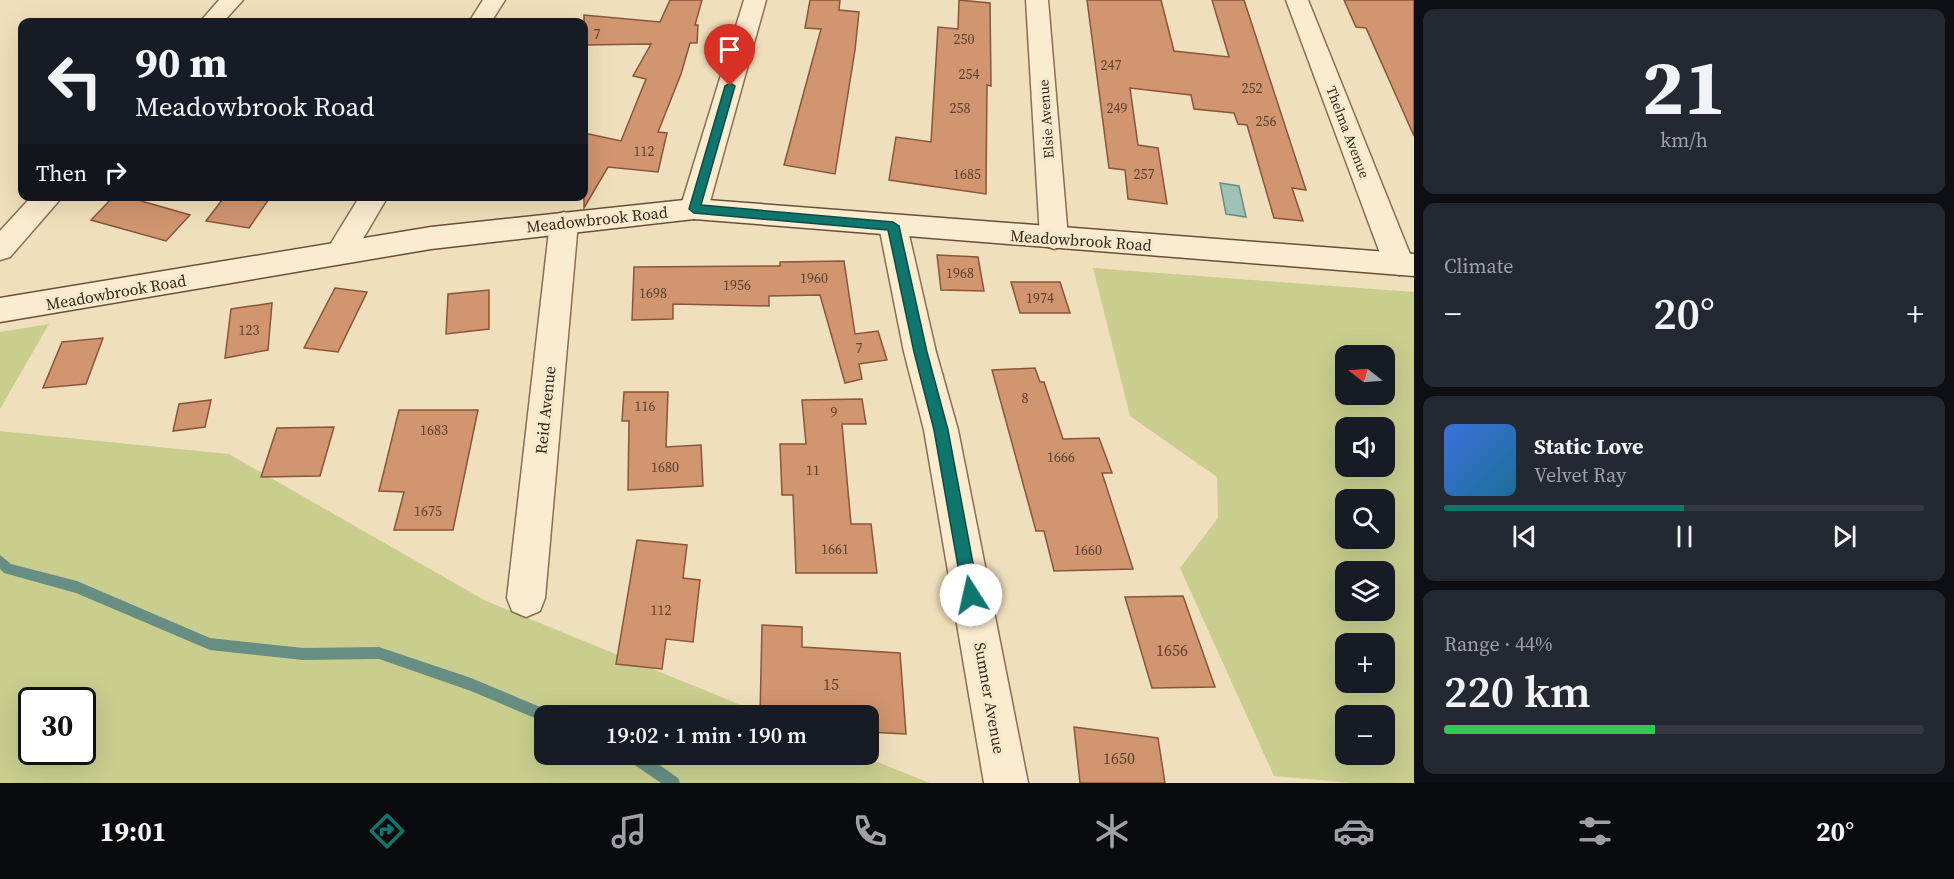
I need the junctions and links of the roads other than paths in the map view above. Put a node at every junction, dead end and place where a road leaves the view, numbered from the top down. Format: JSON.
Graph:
{"nodes":[{"id":1,"x":232,"y":0,"type":"edge"},
{"id":2,"x":494,"y":0,"type":"edge"},
{"id":3,"x":755,"y":0,"type":"edge"},
{"id":4,"x":1037,"y":0,"type":"edge"},
{"id":5,"x":1298,"y":0,"type":"edge"},
{"id":6,"x":215,"y":18,"type":"edge"},
{"id":7,"x":483,"y":18,"type":"edge"},
{"id":8,"x":44,"y":201,"type":"edge"},
{"id":9,"x":371,"y":201,"type":"edge"},
{"id":10,"x":694,"y":209,"type":"junction"},
{"id":11,"x":564,"y":222,"type":"junction"},
{"id":12,"x":893,"y":226,"type":"junction"},
{"id":13,"x":1054,"y":238,"type":"junction"},
{"id":14,"x":0,"y":249,"type":"edge"},
{"id":15,"x":340,"y":254,"type":"junction"},
{"id":16,"x":1407,"y":264,"type":"edge"},
{"id":17,"x":0,"y":310,"type":"edge"},
{"id":18,"x":526,"y":598,"type":"dead end"},
{"id":19,"x":1006,"y":783,"type":"edge"}],
"edges":[{"from":1,"to":6,"type":"street"},
{"from":2,"to":7,"type":"street"},
{"from":3,"to":10,"type":"street"},
{"from":4,"to":13,"type":"street","name":"Elsie Avenue"},
{"from":5,"to":16,"type":"street","name":"Thelma Avenue"},
{"from":8,"to":14,"type":"street"},
{"from":9,"to":15,"type":"street"},
{"from":10,"to":11,"type":"street","name":"Meadowbrook Road"},
{"from":10,"to":12,"type":"street","name":"Meadowbrook Road"},
{"from":11,"to":15,"type":"street","name":"Meadowbrook Road"},
{"from":11,"to":18,"type":"street","name":"Reid Avenue"},
{"from":12,"to":13,"type":"street","name":"Meadowbrook Road"},
{"from":12,"to":19,"type":"street","name":"Sumner Avenue"},
{"from":13,"to":16,"type":"street","name":"Meadowbrook Road"},
{"from":15,"to":17,"type":"street","name":"Meadowbrook Road"}]}
